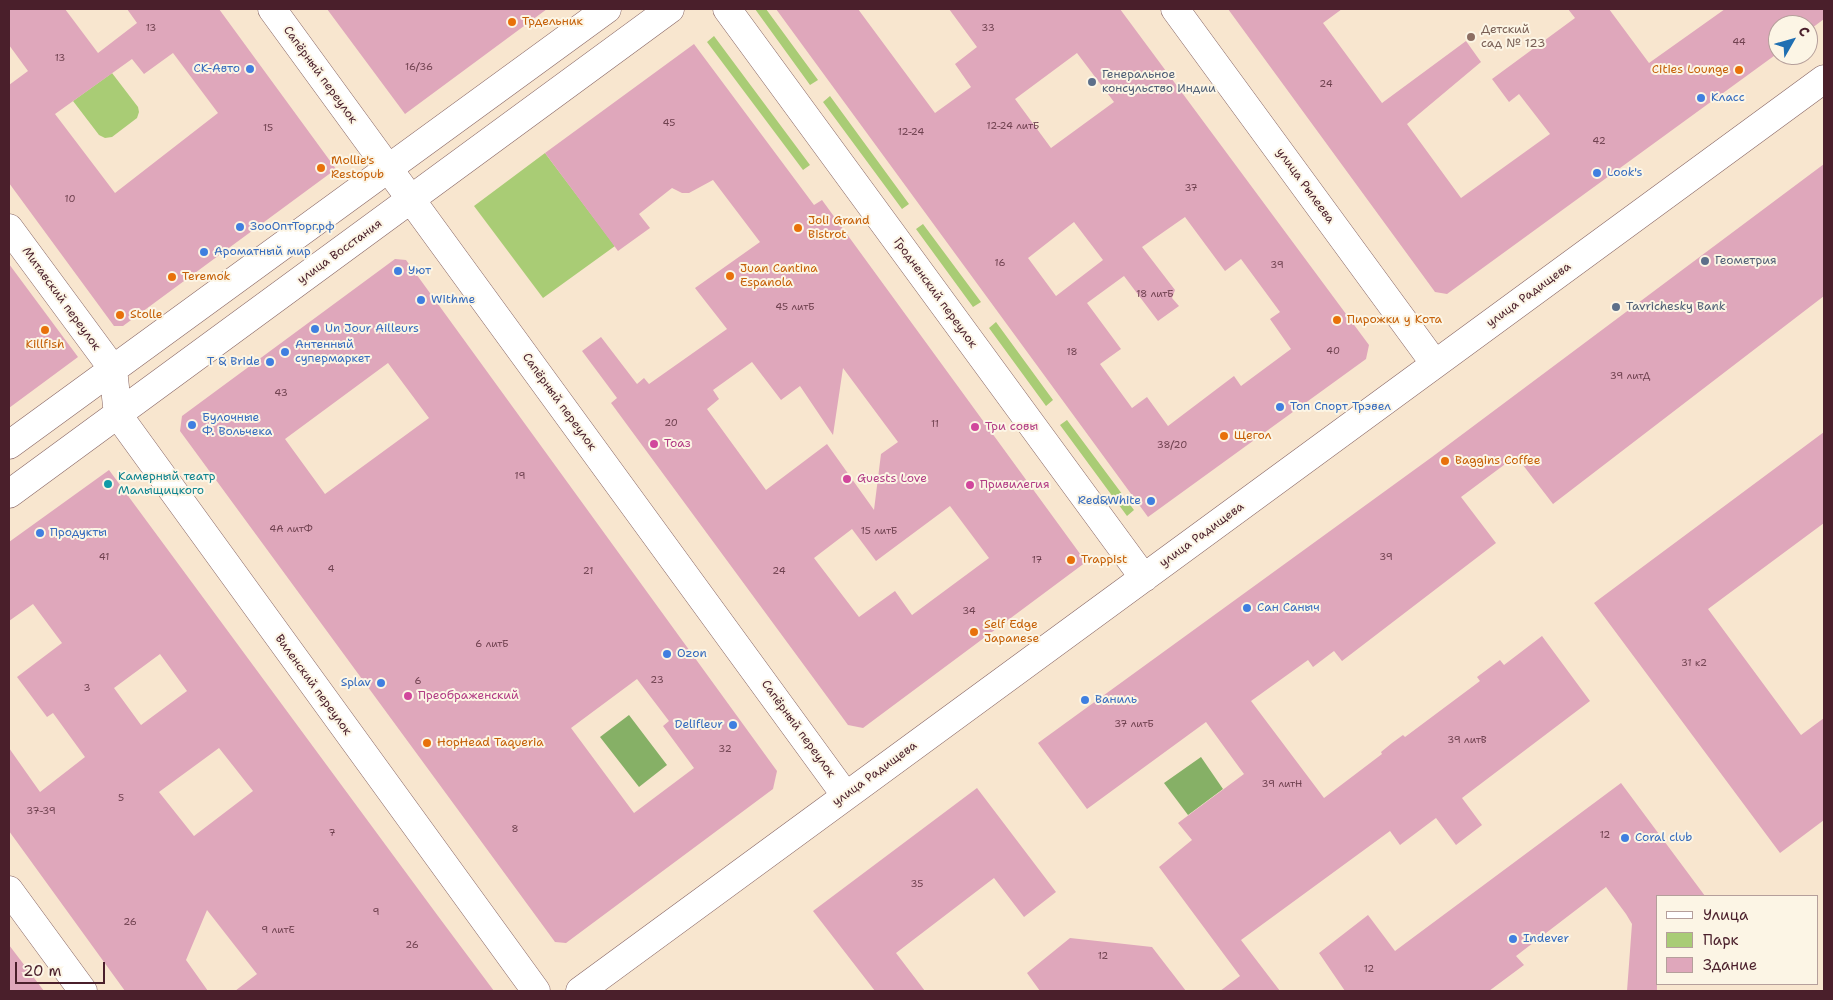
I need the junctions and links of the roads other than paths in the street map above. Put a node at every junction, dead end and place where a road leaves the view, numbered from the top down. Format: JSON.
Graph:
{"nodes":[{"id":1,"x":272,"y":9,"type":"edge"},
{"id":2,"x":607,"y":9,"type":"edge"},
{"id":3,"x":670,"y":9,"type":"edge"},
{"id":4,"x":727,"y":9,"type":"edge"},
{"id":5,"x":1175,"y":9,"type":"edge"},
{"id":6,"x":1824,"y":78,"type":"edge"},
{"id":7,"x":388,"y":169,"type":"junction"},
{"id":8,"x":411,"y":200,"type":"junction"},
{"id":9,"x":9,"y":228,"type":"edge"},
{"id":10,"x":1435,"y":364,"type":"junction"},
{"id":11,"x":113,"y":370,"type":"junction"},
{"id":12,"x":118,"y":415,"type":"junction"},
{"id":13,"x":9,"y":445,"type":"edge"},
{"id":14,"x":9,"y":494,"type":"edge"},
{"id":15,"x":1144,"y":578,"type":"junction"},
{"id":16,"x":846,"y":796,"type":"junction"},
{"id":17,"x":9,"y":890,"type":"edge"},
{"id":18,"x":83,"y":991,"type":"edge"},
{"id":19,"x":536,"y":991,"type":"edge"},
{"id":20,"x":580,"y":991,"type":"edge"}],
"edges":[{"from":1,"to":7,"type":"street","name":"Сапёрный переулок"},
{"from":2,"to":7,"type":"street"},
{"from":3,"to":8,"type":"street","name":"улица Восстания"},
{"from":4,"to":15,"type":"street","name":"Гродненский переулок"},
{"from":5,"to":10,"type":"street","name":"улица Рылеева"},
{"from":6,"to":10,"type":"street","name":"улица Радищева"},
{"from":7,"to":8,"type":"street","name":"Сапёрный переулок"},
{"from":7,"to":11,"type":"street"},
{"from":8,"to":12,"type":"street","name":"улица Восстания"},
{"from":8,"to":16,"type":"street","name":"Сапёрный переулок"},
{"from":9,"to":11,"type":"street","name":"Митавский переулок"},
{"from":10,"to":15,"type":"street","name":"улица Радищева"},
{"from":11,"to":12,"type":"street","name":"Виленский переулок"},
{"from":11,"to":13,"type":"street"},
{"from":12,"to":14,"type":"street","name":"улица Восстания"},
{"from":12,"to":19,"type":"street","name":"Виленский переулок"},
{"from":15,"to":16,"type":"street","name":"улица Радищева"},
{"from":16,"to":20,"type":"street","name":"улица Радищева"},
{"from":17,"to":18,"type":"street"}]}
